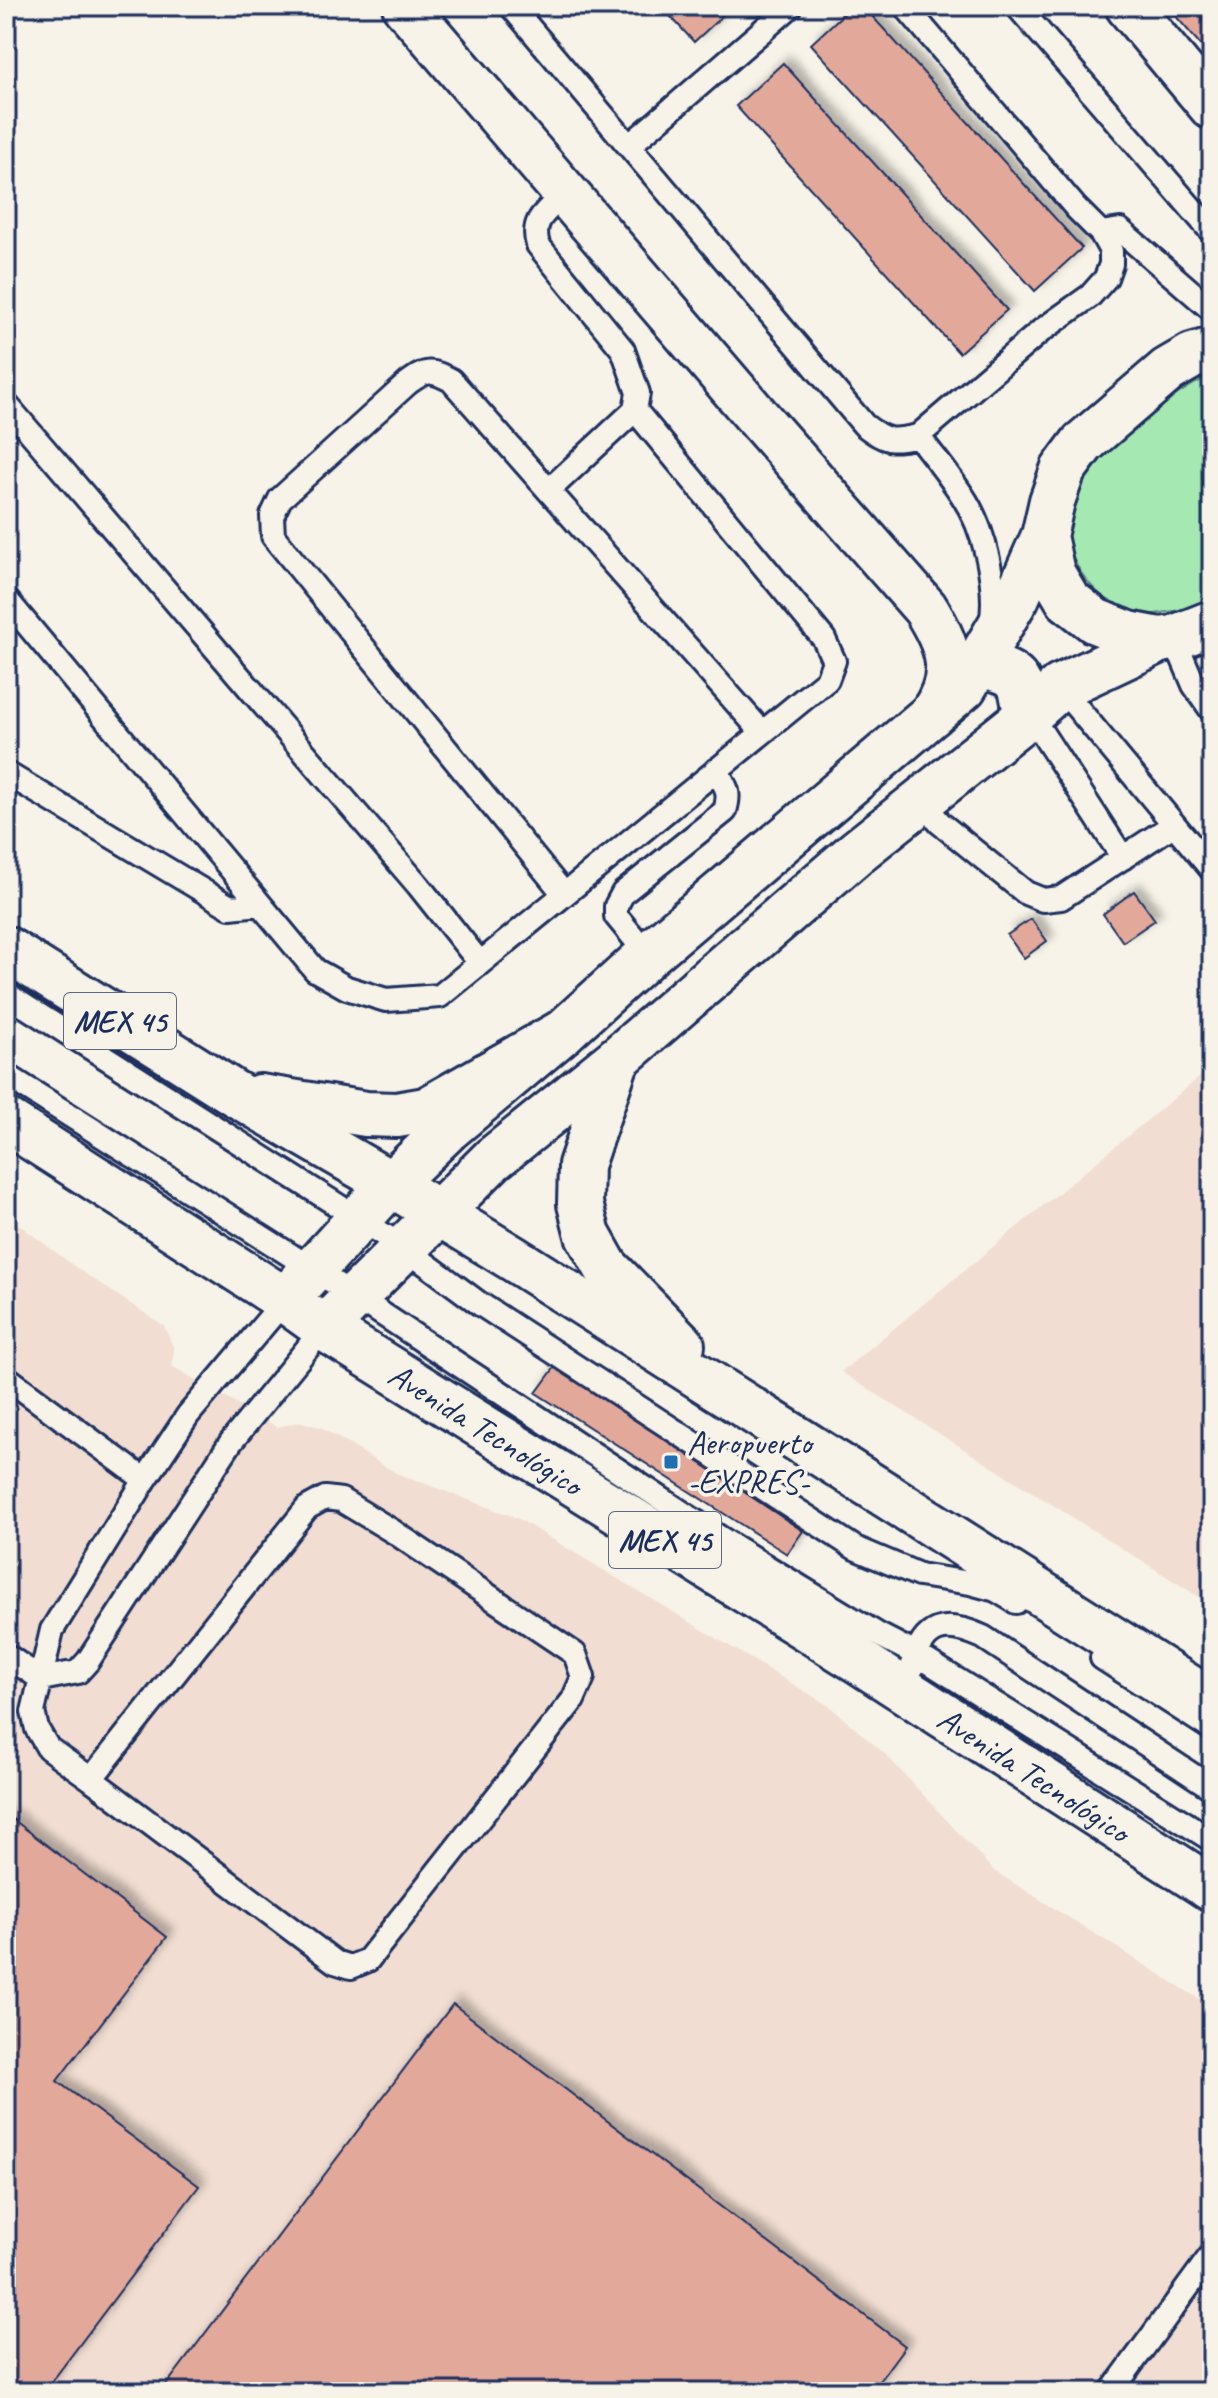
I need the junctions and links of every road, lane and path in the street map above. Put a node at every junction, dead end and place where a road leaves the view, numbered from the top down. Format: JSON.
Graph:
{"nodes":[{"id":1,"x":405,"y":6,"type":"edge"},
{"id":2,"x":511,"y":6,"type":"edge"},
{"id":3,"x":791,"y":6,"type":"edge"},
{"id":4,"x":905,"y":6,"type":"edge"},
{"id":5,"x":1017,"y":6,"type":"edge"},
{"id":6,"x":1128,"y":6,"type":"edge"},
{"id":7,"x":1212,"y":107,"type":"edge"},
{"id":8,"x":630,"y":145,"type":"junction"},
{"id":9,"x":565,"y":193,"type":"junction"},
{"id":10,"x":1212,"y":232,"type":"edge"},
{"id":11,"x":1101,"y":233,"type":"junction"},
{"id":12,"x":1212,"y":310,"type":"edge"},
{"id":13,"x":1212,"y":350,"type":"edge"},
{"id":14,"x":6,"y":404,"type":"edge"},
{"id":15,"x":635,"y":410,"type":"junction"},
{"id":16,"x":918,"y":436,"type":"junction"},
{"id":17,"x":549,"y":490,"type":"junction"},
{"id":18,"x":1044,"y":536,"type":"junction"},
{"id":19,"x":6,"y":599,"type":"edge"},
{"id":20,"x":1182,"y":634,"type":"edge"},
{"id":21,"x":979,"y":665,"type":"junction"},
{"id":22,"x":1060,"y":687,"type":"junction"},
{"id":23,"x":1212,"y":711,"type":"edge"},
{"id":24,"x":932,"y":714,"type":"junction"},
{"id":25,"x":1026,"y":717,"type":"junction"},
{"id":26,"x":762,"y":732,"type":"junction"},
{"id":27,"x":716,"y":770,"type":"junction"},
{"id":28,"x":6,"y":773,"type":"edge"},
{"id":29,"x":921,"y":801,"type":"junction"},
{"id":30,"x":1173,"y":825,"type":"junction"},
{"id":31,"x":1123,"y":858,"type":"junction"},
{"id":32,"x":1212,"y":870,"type":"edge"},
{"id":33,"x":564,"y":894,"type":"junction"},
{"id":34,"x":260,"y":904,"type":"junction"},
{"id":35,"x":6,"y":949,"type":"edge"},
{"id":36,"x":648,"y":955,"type":"junction"},
{"id":37,"x":480,"y":963,"type":"junction"},
{"id":38,"x":6,"y":994,"type":"edge"},
{"id":39,"x":563,"y":1032,"type":"junction"},
{"id":40,"x":617,"y":1059,"type":"junction"},
{"id":41,"x":6,"y":1075,"type":"edge"},
{"id":42,"x":234,"y":1093,"type":"junction"},
{"id":43,"x":6,"y":1121,"type":"edge"},
{"id":44,"x":391,"y":1184,"type":"junction"},
{"id":45,"x":438,"y":1212,"type":"junction"},
{"id":46,"x":360,"y":1219,"type":"junction"},
{"id":47,"x":403,"y":1247,"type":"junction"},
{"id":48,"x":298,"y":1285,"type":"junction"},
{"id":49,"x":355,"y":1296,"type":"junction"},
{"id":50,"x":324,"y":1328,"type":"junction"},
{"id":51,"x":6,"y":1377,"type":"edge"},
{"id":52,"x":731,"y":1395,"type":"junction"},
{"id":53,"x":145,"y":1480,"type":"junction"},
{"id":54,"x":1036,"y":1616,"type":"dead end"},
{"id":55,"x":1090,"y":1650,"type":"dead end"},
{"id":56,"x":6,"y":1655,"type":"edge"},
{"id":57,"x":911,"y":1673,"type":"junction"},
{"id":58,"x":41,"y":1679,"type":"junction"},
{"id":59,"x":1212,"y":1702,"type":"edge"},
{"id":60,"x":1212,"y":1729,"type":"edge"},
{"id":61,"x":91,"y":1779,"type":"junction"},
{"id":62,"x":1212,"y":1788,"type":"edge"},
{"id":63,"x":1212,"y":1840,"type":"edge"},
{"id":64,"x":1208,"y":1883,"type":"edge"},
{"id":65,"x":1212,"y":2254,"type":"edge"},
{"id":66,"x":1111,"y":2392,"type":"edge"}],
"edges":[{"from":1,"to":9,"type":"street"},
{"from":2,"to":8,"type":"lane"},
{"from":3,"to":8,"type":"lane"},
{"from":4,"to":11,"type":"lane"},
{"from":5,"to":10,"type":"lane"},
{"from":6,"to":7,"type":"street"},
{"from":8,"to":16,"type":"lane"},
{"from":9,"to":15,"type":"lane"},
{"from":9,"to":24,"type":"street"},
{"from":11,"to":12,"type":"lane"},
{"from":11,"to":16,"type":"lane"},
{"from":13,"to":18,"type":"street"},
{"from":14,"to":37,"type":"lane"},
{"from":15,"to":17,"type":"lane"},
{"from":15,"to":26,"type":"lane"},
{"from":16,"to":21,"type":"lane"},
{"from":17,"to":26,"type":"lane"},
{"from":17,"to":33,"type":"lane"},
{"from":18,"to":20,"type":"street"},
{"from":18,"to":21,"type":"street"},
{"from":19,"to":34,"type":"lane"},
{"from":20,"to":22,"type":"street"},
{"from":20,"to":23,"type":"lane"},
{"from":21,"to":24,"type":"street"},
{"from":21,"to":25,"type":"street"},
{"from":22,"to":25,"type":"street"},
{"from":22,"to":30,"type":"lane"},
{"from":24,"to":36,"type":"street"},
{"from":25,"to":29,"type":"street"},
{"from":25,"to":31,"type":"lane"},
{"from":26,"to":27,"type":"lane"},
{"from":27,"to":33,"type":"lane"},
{"from":27,"to":36,"type":"lane"},
{"from":28,"to":34,"type":"lane"},
{"from":29,"to":31,"type":"lane"},
{"from":29,"to":40,"type":"street"},
{"from":30,"to":31,"type":"lane"},
{"from":30,"to":32,"type":"lane"},
{"from":33,"to":37,"type":"lane"},
{"from":34,"to":37,"type":"lane"},
{"from":35,"to":42,"type":"street","number":"MEX 45"},
{"from":36,"to":39,"type":"street"},
{"from":38,"to":46,"type":"lane"},
{"from":39,"to":42,"type":"street"},
{"from":39,"to":44,"type":"street"},
{"from":40,"to":45,"type":"street"},
{"from":40,"to":52,"type":"street"},
{"from":41,"to":48,"type":"lane"},
{"from":42,"to":44,"type":"street","number":"MEX 45"},
{"from":43,"to":48,"type":"street","name":"Avenida Tecnológico","number":"MEX 45"},
{"from":44,"to":45,"type":"street","number":"MEX 45"},
{"from":44,"to":46,"type":"street"},
{"from":45,"to":47,"type":"street"},
{"from":45,"to":52,"type":"street","number":"MEX 45"},
{"from":46,"to":47,"type":"lane"},
{"from":46,"to":48,"type":"street"},
{"from":47,"to":49,"type":"street"},
{"from":47,"to":54,"type":"lane"},
{"from":48,"to":49,"type":"lane"},
{"from":48,"to":50,"type":"street","name":"Avenida Tecnológico","number":"MEX 45"},
{"from":48,"to":53,"type":"lane"},
{"from":49,"to":50,"type":"street"},
{"from":49,"to":57,"type":"lane"},
{"from":50,"to":57,"type":"street","name":"Avenida Tecnológico","number":"MEX 45"},
{"from":50,"to":58,"type":"lane"},
{"from":51,"to":53,"type":"lane"},
{"from":52,"to":59,"type":"street","number":"MEX 45"},
{"from":53,"to":58,"type":"lane"},
{"from":55,"to":60,"type":"lane"},
{"from":56,"to":58,"type":"lane"},
{"from":57,"to":62,"type":"lane"},
{"from":57,"to":63,"type":"lane"},
{"from":57,"to":64,"type":"street","name":"Avenida Tecnológico","number":"MEX 45"},
{"from":58,"to":61,"type":"lane"},
{"from":61,"to":61,"type":"lane"},
{"from":65,"to":66,"type":"lane"}]}
